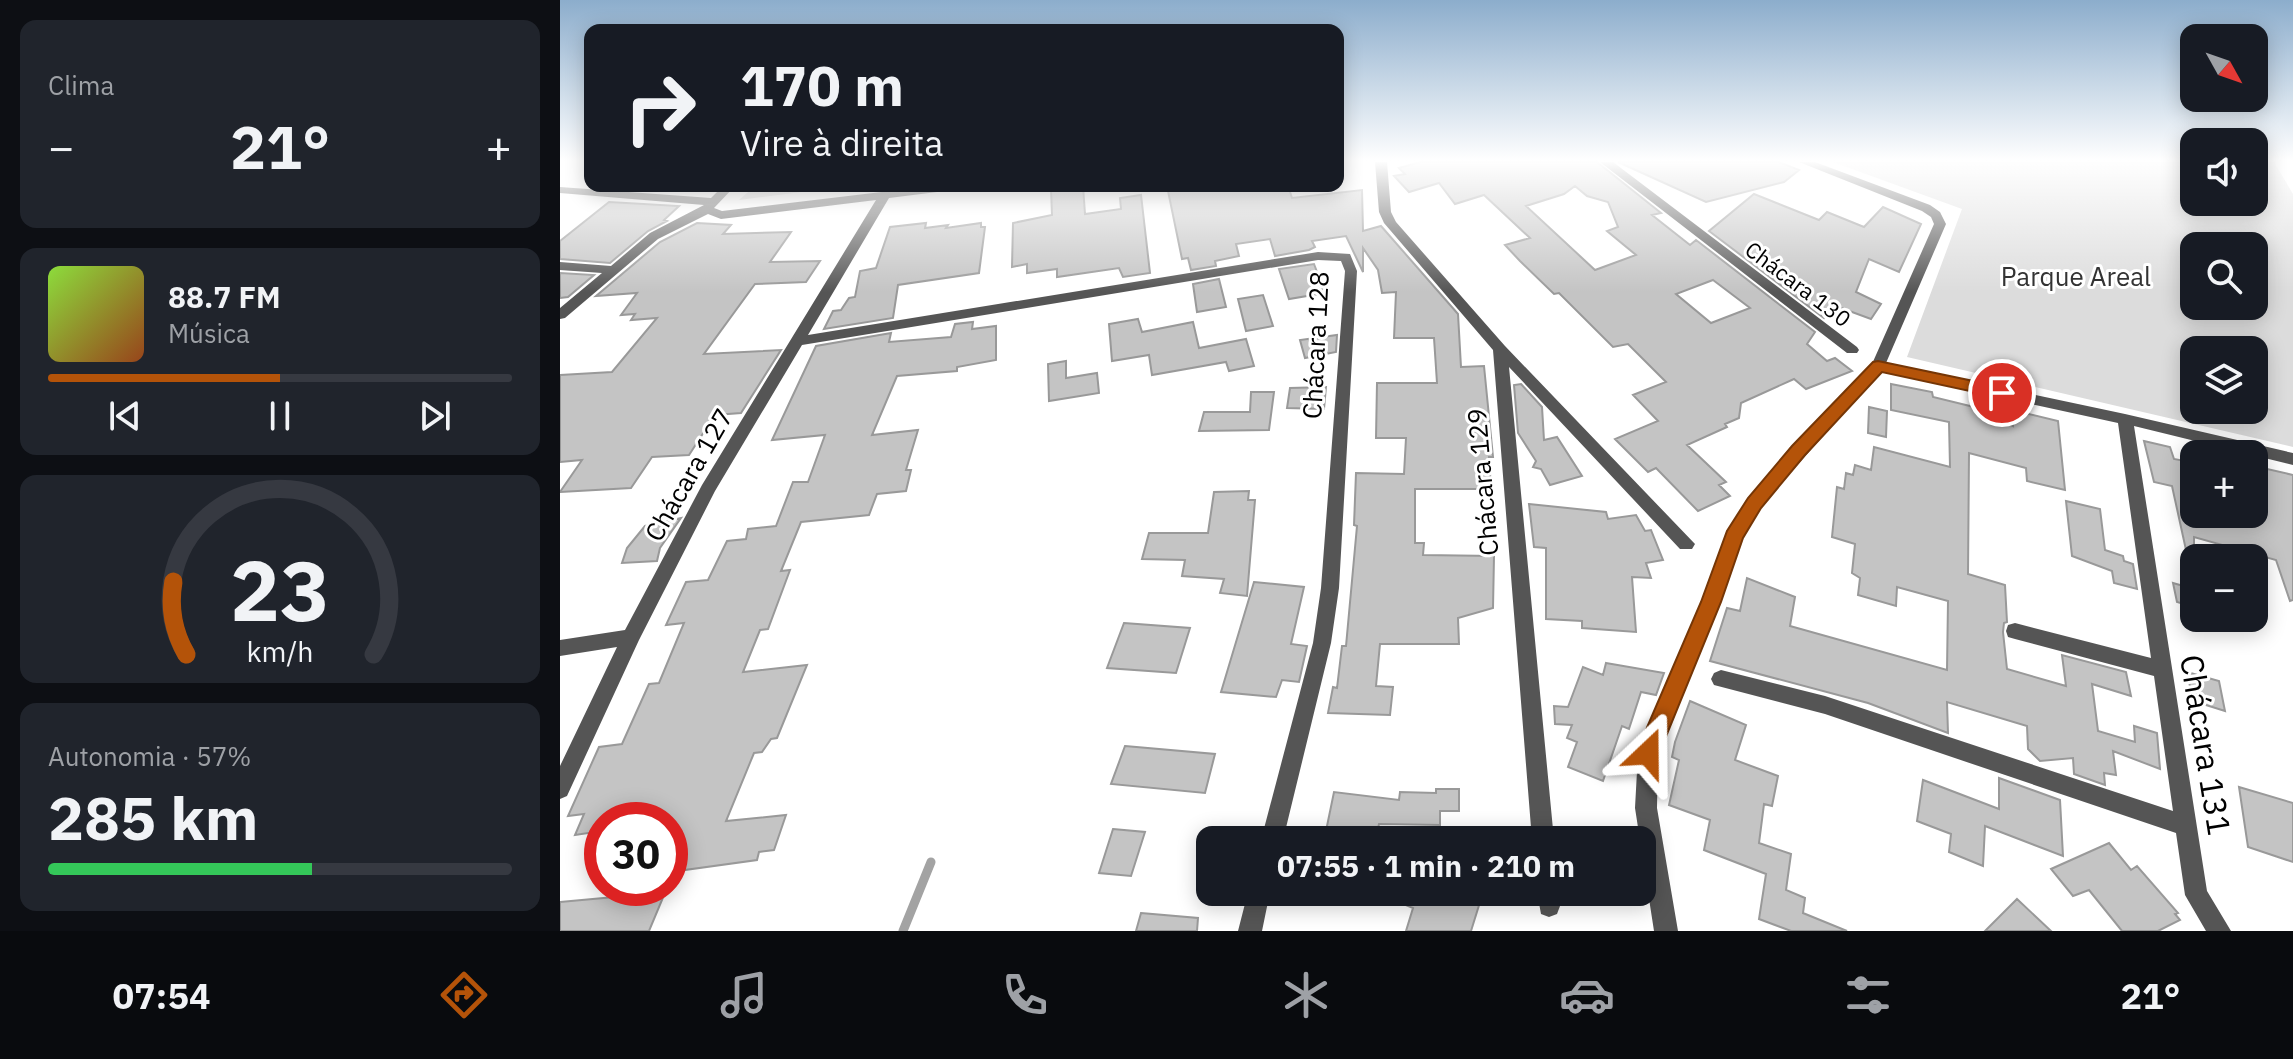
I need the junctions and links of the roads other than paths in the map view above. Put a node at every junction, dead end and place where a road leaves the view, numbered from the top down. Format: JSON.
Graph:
{"nodes":[{"id":1,"x":705,"y":205,"type":"edge"},
{"id":2,"x":808,"y":205,"type":"edge"},
{"id":3,"x":879,"y":205,"type":"edge"},
{"id":4,"x":1384,"y":205,"type":"edge"},
{"id":5,"x":1663,"y":205,"type":"edge"},
{"id":6,"x":1921,"y":205,"type":"edge"},
{"id":7,"x":710,"y":206,"type":"junction"},
{"id":8,"x":560,"y":266,"type":"edge"},
{"id":9,"x":614,"y":270,"type":"junction"},
{"id":10,"x":560,"y":315,"type":"edge"},
{"id":11,"x":797,"y":341,"type":"junction"},
{"id":12,"x":1500,"y":349,"type":"junction"},
{"id":13,"x":1852,"y":350,"type":"dead end"},
{"id":14,"x":1878,"y":366,"type":"junction"},
{"id":15,"x":2125,"y":419,"type":"junction"},
{"id":16,"x":2293,"y":459,"type":"edge"},
{"id":17,"x":1686,"y":544,"type":"dead end"},
{"id":18,"x":2015,"y":631,"type":"dead end"},
{"id":19,"x":631,"y":637,"type":"junction"},
{"id":20,"x":560,"y":648,"type":"edge"},
{"id":21,"x":2163,"y":670,"type":"junction"},
{"id":22,"x":1721,"y":679,"type":"dead end"},
{"id":23,"x":560,"y":789,"type":"edge"},
{"id":24,"x":1276,"y":826,"type":"edge"},
{"id":25,"x":1542,"y":826,"type":"edge"},
{"id":26,"x":2187,"y":826,"type":"junction"},
{"id":27,"x":1256,"y":906,"type":"edge"},
{"id":28,"x":1250,"y":931,"type":"edge"},
{"id":29,"x":1666,"y":931,"type":"edge"},
{"id":30,"x":2219,"y":931,"type":"edge"}],
"edges":[{"from":1,"to":7,"type":"street"},
{"from":2,"to":7,"type":"street"},
{"from":3,"to":11,"type":"street","name":"Chácara 127"},
{"from":4,"to":12,"type":"street"},
{"from":5,"to":13,"type":"street","name":"Chácara 130"},
{"from":6,"to":14,"type":"street"},
{"from":7,"to":9,"type":"street"},
{"from":8,"to":9,"type":"street"},
{"from":9,"to":10,"type":"street"},
{"from":11,"to":19,"type":"street","name":"Chácara 127"},
{"from":11,"to":24,"type":"street","name":"Chácara 128"},
{"from":12,"to":17,"type":"street"},
{"from":12,"to":25,"type":"street","name":"Chácara 129"},
{"from":14,"to":15,"type":"street"},
{"from":14,"to":29,"type":"street"},
{"from":15,"to":16,"type":"street"},
{"from":15,"to":21,"type":"street","name":"Chácara 131"},
{"from":18,"to":21,"type":"street"},
{"from":19,"to":20,"type":"street"},
{"from":19,"to":23,"type":"street","name":"Chácara 127"},
{"from":21,"to":26,"type":"street","name":"Chácara 131"},
{"from":22,"to":26,"type":"street"},
{"from":26,"to":30,"type":"street","name":"Chácara 131"},
{"from":27,"to":28,"type":"street"}]}
